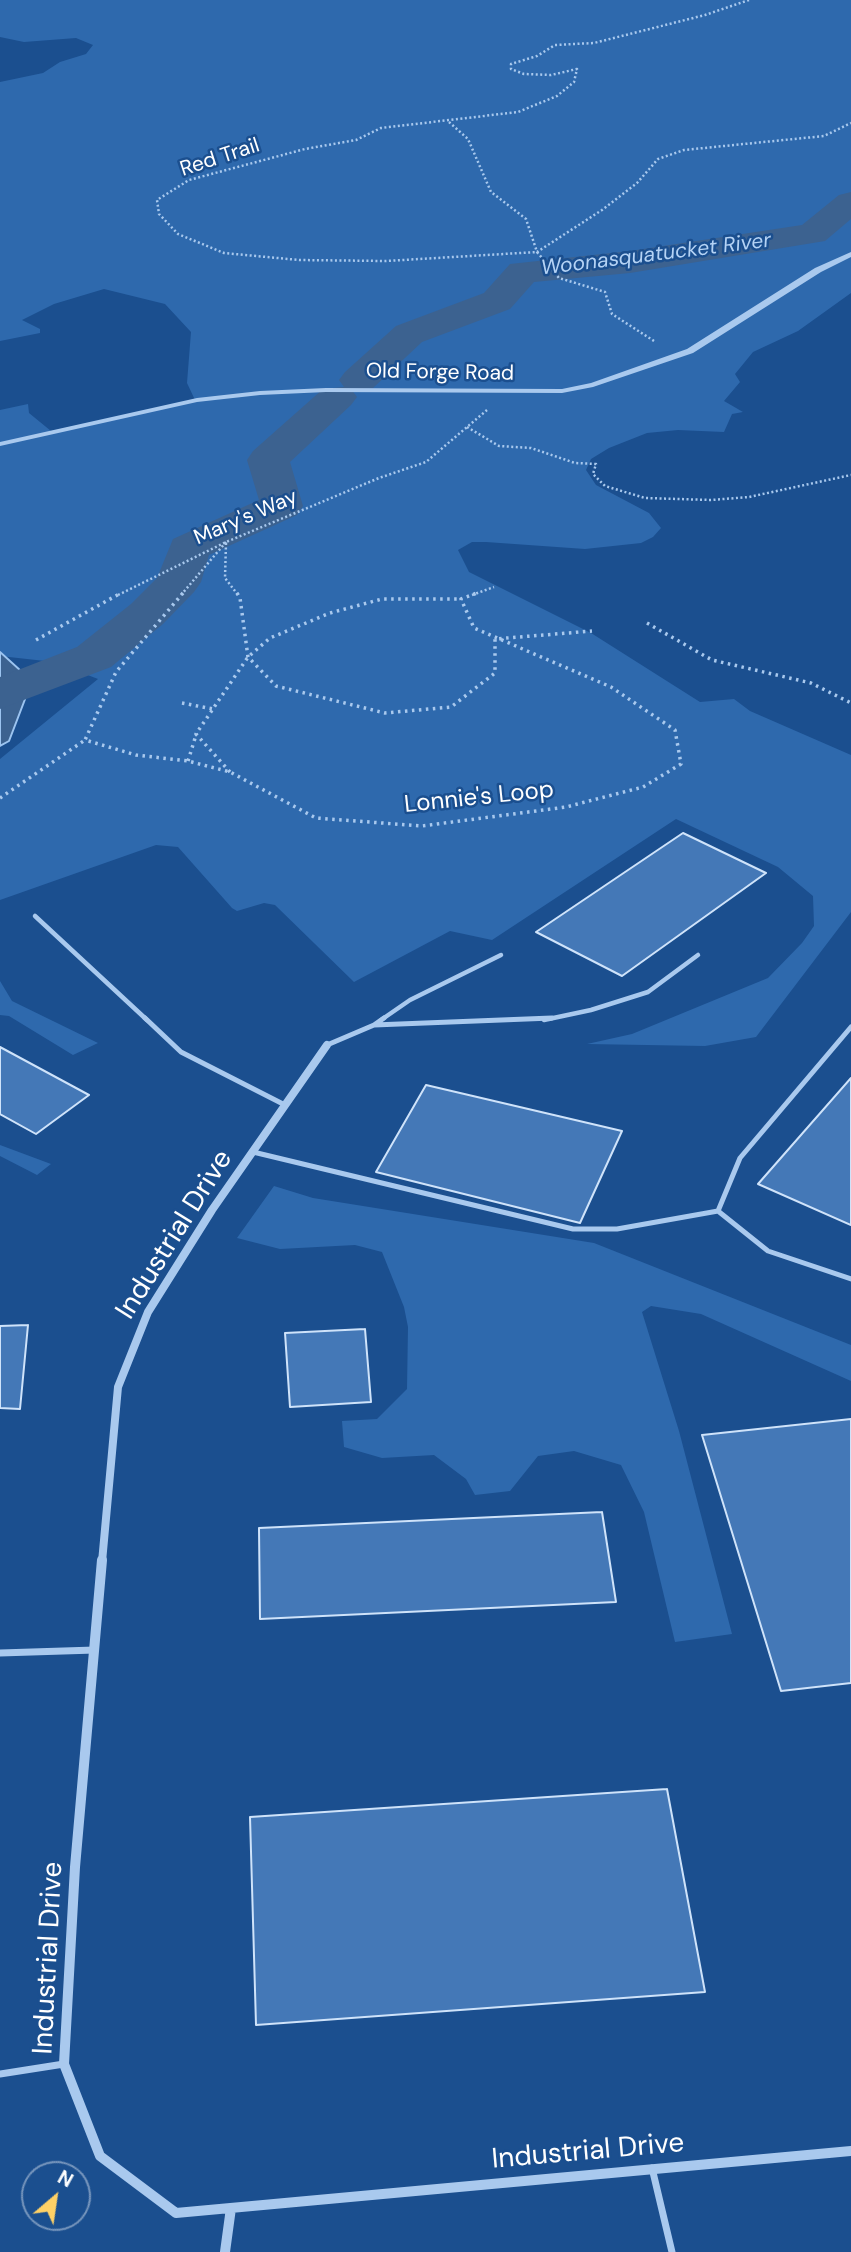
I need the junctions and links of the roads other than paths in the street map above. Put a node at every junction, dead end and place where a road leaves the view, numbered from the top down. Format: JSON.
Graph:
{"nodes":[{"id":1,"x":851,"y":254,"type":"edge"},
{"id":2,"x":0,"y":444,"type":"edge"},
{"id":3,"x":35,"y":916,"type":"dead end"},
{"id":4,"x":501,"y":955,"type":"dead end"},
{"id":5,"x":698,"y":956,"type":"dead end"},
{"id":6,"x":374,"y":1025,"type":"junction"},
{"id":7,"x":851,"y":1027,"type":"edge"},
{"id":8,"x":327,"y":1045,"type":"joint"},
{"id":9,"x":285,"y":1105,"type":"junction"},
{"id":10,"x":253,"y":1152,"type":"junction"},
{"id":11,"x":718,"y":1211,"type":"junction"},
{"id":12,"x":851,"y":1279,"type":"edge"},
{"id":13,"x":96,"y":1650,"type":"junction"},
{"id":14,"x":0,"y":1653,"type":"edge"},
{"id":15,"x":64,"y":2064,"type":"junction"},
{"id":16,"x":0,"y":2074,"type":"edge"},
{"id":17,"x":851,"y":2151,"type":"edge"},
{"id":18,"x":652,"y":2168,"type":"junction"},
{"id":19,"x":231,"y":2208,"type":"junction"},
{"id":20,"x":225,"y":2252,"type":"edge"},
{"id":21,"x":671,"y":2252,"type":"edge"}],
"edges":[{"from":1,"to":2,"type":"street","name":"Old Forge Road"},
{"from":3,"to":9,"type":"lane"},
{"from":4,"to":6,"type":"lane"},
{"from":5,"to":6,"type":"lane"},
{"from":6,"to":8,"type":"lane"},
{"from":7,"to":11,"type":"lane"},
{"from":8,"to":9,"type":"street","name":"Industrial Drive"},
{"from":9,"to":10,"type":"street","name":"Industrial Drive"},
{"from":10,"to":11,"type":"lane"},
{"from":10,"to":13,"type":"street","name":"Industrial Drive"},
{"from":11,"to":12,"type":"lane"},
{"from":13,"to":14,"type":"lane"},
{"from":13,"to":15,"type":"street","name":"Industrial Drive"},
{"from":15,"to":16,"type":"lane"},
{"from":15,"to":19,"type":"street","name":"Industrial Drive"},
{"from":17,"to":18,"type":"street","name":"Industrial Drive"},
{"from":18,"to":19,"type":"street","name":"Industrial Drive"},
{"from":18,"to":21,"type":"lane"},
{"from":19,"to":20,"type":"street"}]}
